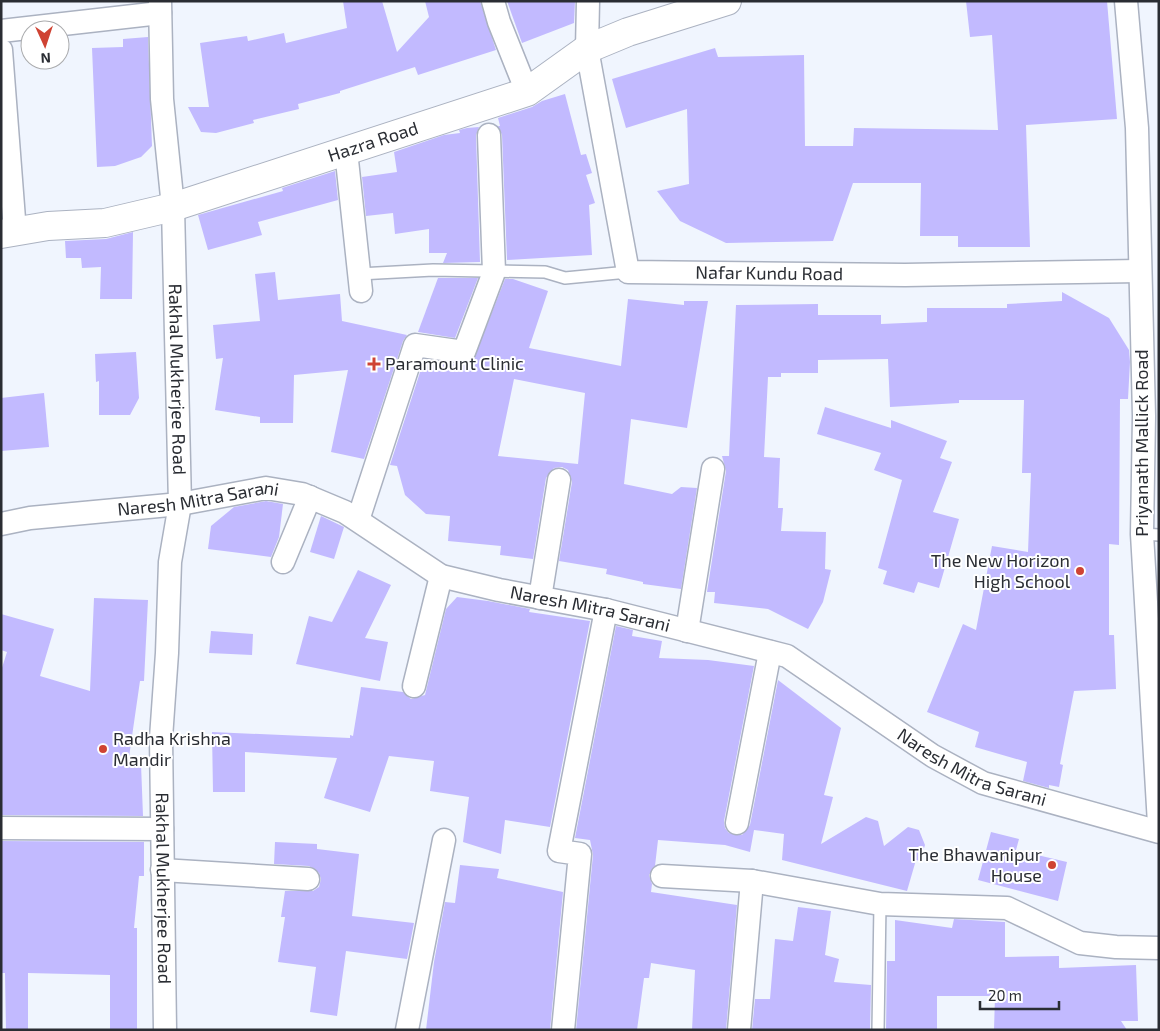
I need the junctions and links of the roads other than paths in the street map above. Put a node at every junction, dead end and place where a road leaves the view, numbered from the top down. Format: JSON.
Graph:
{"nodes":[{"id":1,"x":493,"y":1,"type":"edge"},
{"id":2,"x":588,"y":1,"type":"edge"},
{"id":3,"x":727,"y":1,"type":"edge"},
{"id":4,"x":1126,"y":1,"type":"edge"},
{"id":5,"x":160,"y":7,"type":"edge"},
{"id":6,"x":1,"y":31,"type":"edge"},
{"id":7,"x":587,"y":48,"type":"junction"},
{"id":8,"x":1,"y":50,"type":"edge"},
{"id":9,"x":527,"y":92,"type":"junction"},
{"id":10,"x":489,"y":135,"type":"dead end"},
{"id":11,"x":346,"y":151,"type":"junction"},
{"id":12,"x":173,"y":207,"type":"junction"},
{"id":13,"x":8,"y":233,"type":"edge"},
{"id":14,"x":1139,"y":271,"type":"junction"},
{"id":15,"x":494,"y":272,"type":"junction"},
{"id":16,"x":628,"y":272,"type":"junction"},
{"id":17,"x":360,"y":283,"type":"joint"},
{"id":18,"x":713,"y":470,"type":"dead end"},
{"id":19,"x":559,"y":480,"type":"dead end"},
{"id":20,"x":310,"y":497,"type":"junction"},
{"id":21,"x":180,"y":504,"type":"junction"},
{"id":22,"x":358,"y":520,"type":"junction"},
{"id":23,"x":1,"y":524,"type":"edge"},
{"id":24,"x":1151,"y":535,"type":"edge"},
{"id":25,"x":283,"y":562,"type":"dead end"},
{"id":26,"x":441,"y":576,"type":"junction"},
{"id":27,"x":540,"y":598,"type":"junction"},
{"id":28,"x":606,"y":610,"type":"junction"},
{"id":29,"x":687,"y":631,"type":"junction"},
{"id":30,"x":770,"y":652,"type":"junction"},
{"id":31,"x":414,"y":686,"type":"dead end"},
{"id":32,"x":738,"y":823,"type":"dead end"},
{"id":33,"x":1159,"y":824,"type":"edge"},
{"id":34,"x":1,"y":828,"type":"edge"},
{"id":35,"x":162,"y":829,"type":"junction"},
{"id":36,"x":1159,"y":832,"type":"edge"},
{"id":37,"x":444,"y":840,"type":"dead end"},
{"id":38,"x":162,"y":870,"type":"junction"},
{"id":39,"x":662,"y":876,"type":"dead end"},
{"id":40,"x":308,"y":879,"type":"dead end"},
{"id":41,"x":752,"y":881,"type":"junction"},
{"id":42,"x":880,"y":904,"type":"junction"},
{"id":43,"x":1159,"y":948,"type":"edge"},
{"id":44,"x":165,"y":1030,"type":"edge"},
{"id":45,"x":407,"y":1030,"type":"edge"},
{"id":46,"x":563,"y":1030,"type":"edge"},
{"id":47,"x":739,"y":1030,"type":"edge"},
{"id":48,"x":878,"y":1030,"type":"edge"}],
"edges":[{"from":1,"to":9,"type":"street"},
{"from":2,"to":7,"type":"street"},
{"from":3,"to":7,"type":"main road","name":"Hazra Road"},
{"from":4,"to":14,"type":"street","name":"Priyanath Mallick Road"},
{"from":5,"to":6,"type":"street"},
{"from":5,"to":12,"type":"street","name":"Rakhal Mukherjee Road"},
{"from":7,"to":9,"type":"main road","name":"Hazra Road"},
{"from":7,"to":16,"type":"street"},
{"from":8,"to":13,"type":"street"},
{"from":9,"to":11,"type":"main road","name":"Hazra Road"},
{"from":10,"to":15,"type":"street"},
{"from":11,"to":12,"type":"main road","name":"Hazra Road"},
{"from":11,"to":17,"type":"street"},
{"from":12,"to":13,"type":"main road","name":"Hazra Road"},
{"from":12,"to":21,"type":"street","name":"Rakhal Mukherjee Road"},
{"from":14,"to":16,"type":"street","name":"Nafar Kundu Road"},
{"from":14,"to":24,"type":"street","name":"Priyanath Mallick Road"},
{"from":15,"to":16,"type":"lane"},
{"from":15,"to":17,"type":"lane"},
{"from":15,"to":22,"type":"street"},
{"from":18,"to":29,"type":"street"},
{"from":19,"to":27,"type":"street"},
{"from":20,"to":21,"type":"street","name":"Naresh Mitra Sarani"},
{"from":20,"to":22,"type":"street","name":"Naresh Mitra Sarani"},
{"from":20,"to":25,"type":"street"},
{"from":21,"to":23,"type":"street","name":"Naresh Mitra Sarani"},
{"from":21,"to":35,"type":"street","name":"Rakhal Mukherjee Road"},
{"from":22,"to":26,"type":"street","name":"Naresh Mitra Sarani"},
{"from":24,"to":33,"type":"street","name":"Priyanath Mallick Road"},
{"from":26,"to":27,"type":"street","name":"Naresh Mitra Sarani"},
{"from":26,"to":31,"type":"street"},
{"from":27,"to":28,"type":"street","name":"Naresh Mitra Sarani"},
{"from":28,"to":29,"type":"street","name":"Naresh Mitra Sarani"},
{"from":28,"to":46,"type":"street"},
{"from":29,"to":30,"type":"street","name":"Naresh Mitra Sarani"},
{"from":30,"to":32,"type":"street"},
{"from":30,"to":36,"type":"street","name":"Naresh Mitra Sarani"},
{"from":34,"to":35,"type":"street"},
{"from":35,"to":38,"type":"street","name":"Rakhal Mukherjee Road"},
{"from":37,"to":45,"type":"street"},
{"from":38,"to":40,"type":"street"},
{"from":38,"to":44,"type":"street","name":"Rakhal Mukherjee Road"},
{"from":39,"to":41,"type":"street"},
{"from":41,"to":42,"type":"street"},
{"from":41,"to":47,"type":"street"},
{"from":42,"to":43,"type":"street"},
{"from":42,"to":48,"type":"lane"}]}
